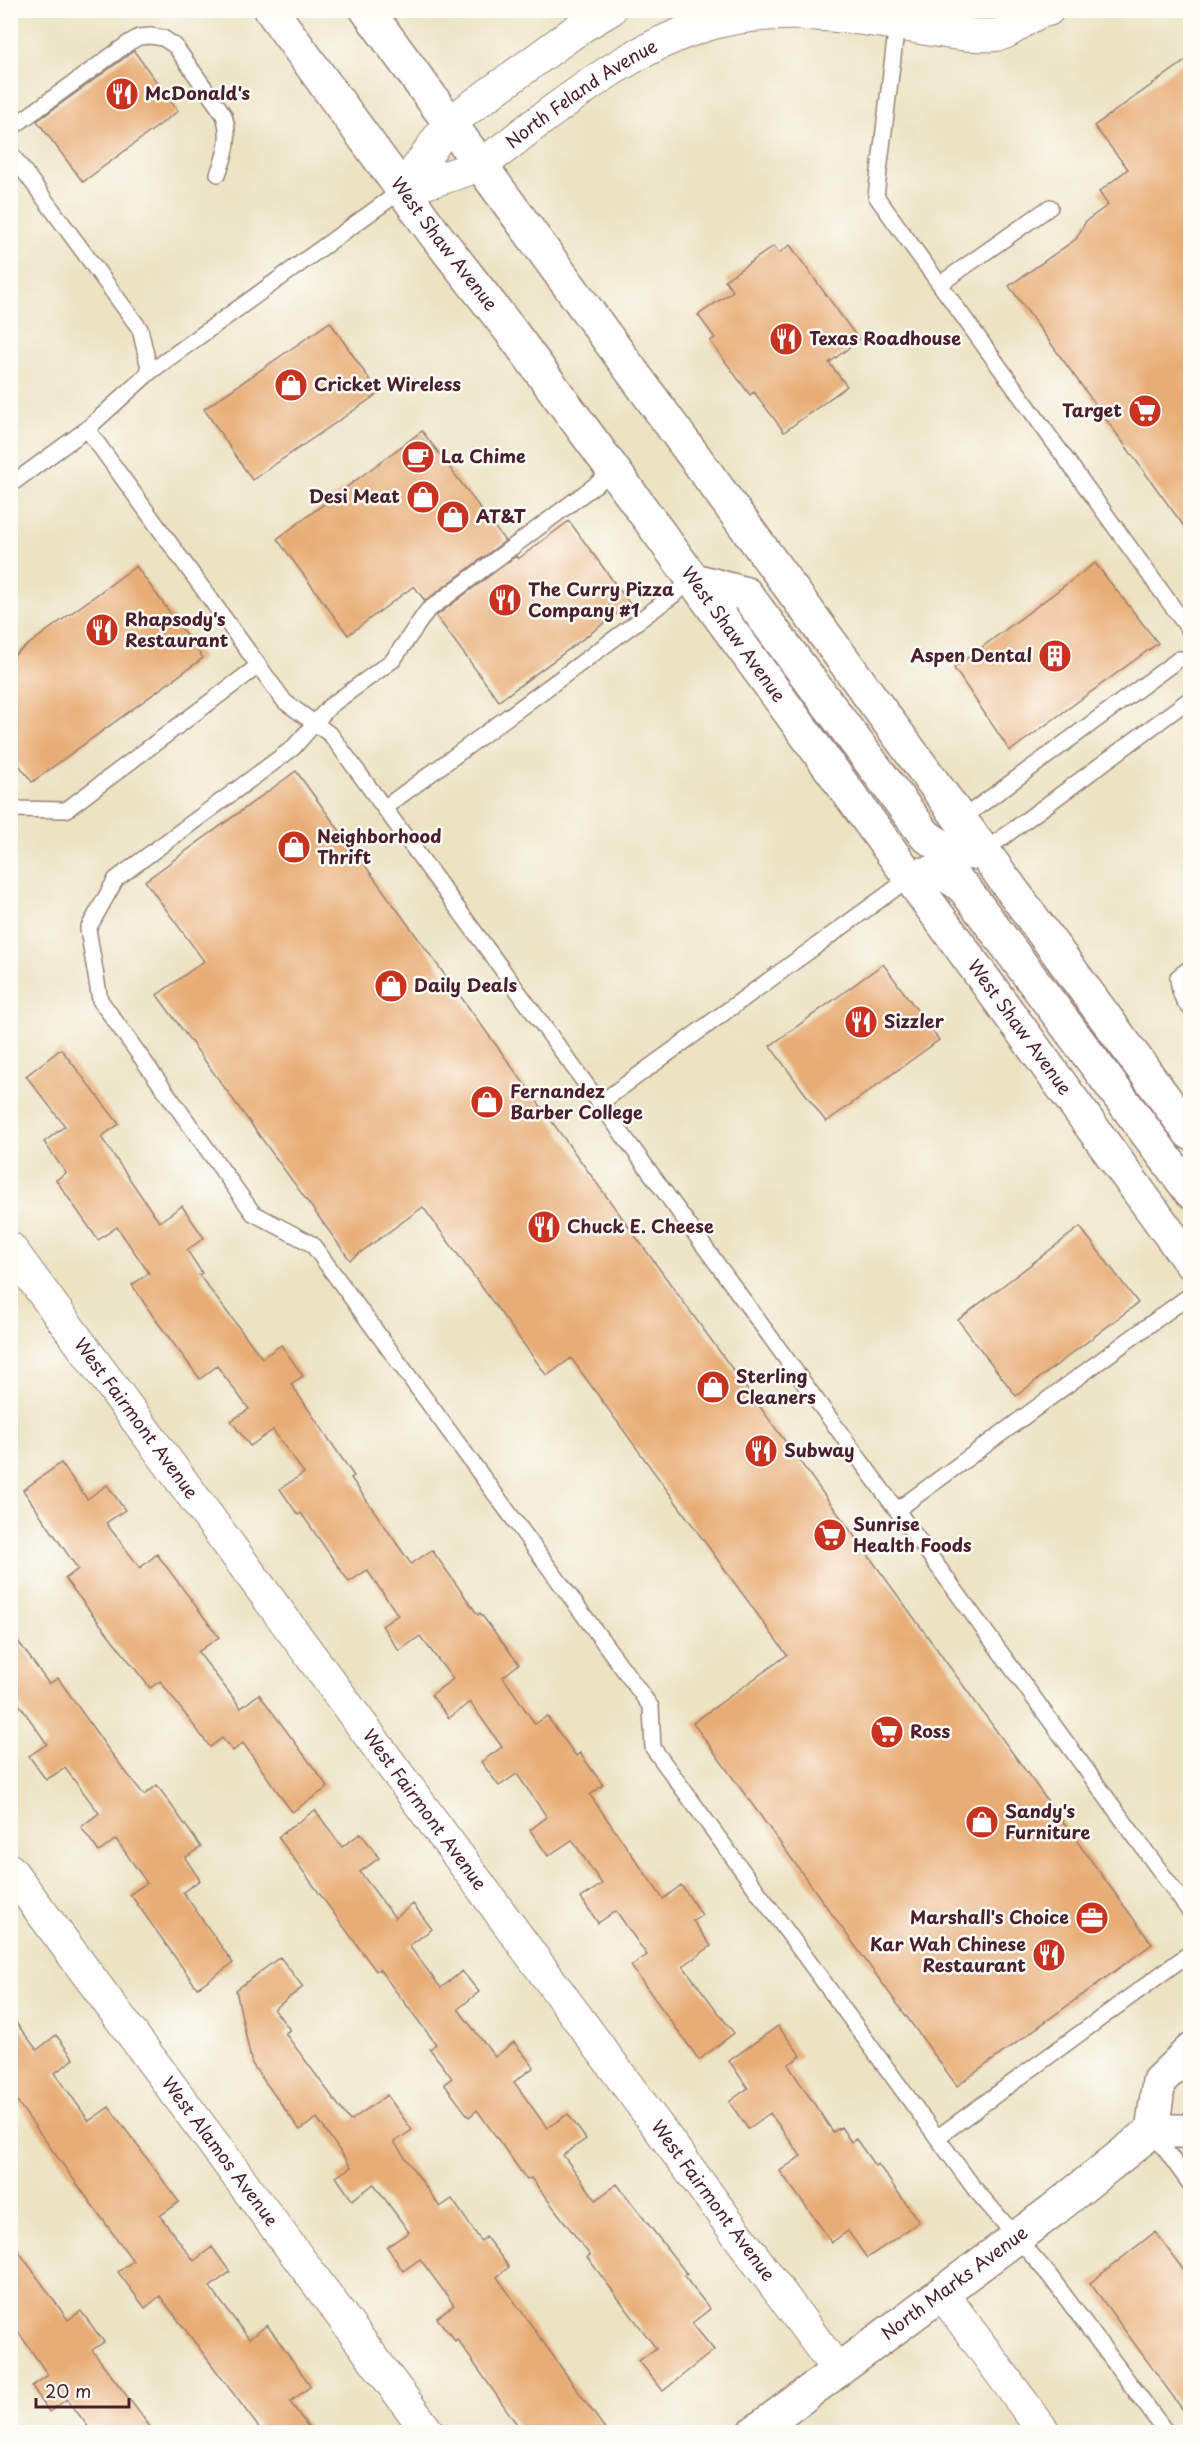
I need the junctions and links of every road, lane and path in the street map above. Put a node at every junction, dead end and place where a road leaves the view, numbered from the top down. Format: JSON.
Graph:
{"nodes":[{"id":1,"x":271,"y":10,"type":"edge"},
{"id":2,"x":367,"y":10,"type":"edge"},
{"id":3,"x":610,"y":10,"type":"edge"},
{"id":4,"x":1040,"y":11,"type":"edge"},
{"id":5,"x":897,"y":24,"type":"junction"},
{"id":6,"x":449,"y":123,"type":"junction"},
{"id":7,"x":10,"y":129,"type":"edge"},
{"id":8,"x":10,"y":152,"type":"edge"},
{"id":9,"x":480,"y":164,"type":"junction"},
{"id":10,"x":218,"y":174,"type":"dead end"},
{"id":11,"x":402,"y":190,"type":"junction"},
{"id":12,"x":1050,"y":207,"type":"dead end"},
{"id":13,"x":940,"y":284,"type":"junction"},
{"id":14,"x":150,"y":372,"type":"junction"},
{"id":15,"x":87,"y":429,"type":"junction"},
{"id":16,"x":614,"y":471,"type":"junction"},
{"id":17,"x":10,"y":485,"type":"edge"},
{"id":18,"x":694,"y":580,"type":"junction"},
{"id":19,"x":1191,"y":631,"type":"edge"},
{"id":20,"x":1191,"y":659,"type":"edge"},
{"id":21,"x":258,"y":666,"type":"junction"},
{"id":22,"x":1191,"y":699,"type":"edge"},
{"id":23,"x":314,"y":723,"type":"junction"},
{"id":24,"x":384,"y":808,"type":"junction"},
{"id":25,"x":10,"y":809,"type":"edge"},
{"id":26,"x":960,"y":820,"type":"junction"},
{"id":27,"x":983,"y":852,"type":"junction"},
{"id":28,"x":911,"y":877,"type":"junction"},
{"id":29,"x":1191,"y":969,"type":"edge"},
{"id":30,"x":1191,"y":1008,"type":"edge"},
{"id":31,"x":600,"y":1103,"type":"junction"},
{"id":32,"x":1191,"y":1133,"type":"edge"},
{"id":33,"x":1191,"y":1191,"type":"edge"},
{"id":34,"x":10,"y":1248,"type":"edge"},
{"id":35,"x":1191,"y":1262,"type":"edge"},
{"id":36,"x":1191,"y":1295,"type":"edge"},
{"id":37,"x":897,"y":1510,"type":"junction"},
{"id":38,"x":10,"y":1870,"type":"edge"},
{"id":39,"x":1191,"y":1912,"type":"edge"},
{"id":40,"x":1191,"y":1953,"type":"edge"},
{"id":41,"x":1191,"y":2051,"type":"edge"},
{"id":42,"x":1152,"y":2131,"type":"junction"},
{"id":43,"x":1191,"y":2131,"type":"edge"},
{"id":44,"x":938,"y":2137,"type":"junction"},
{"id":45,"x":1191,"y":2184,"type":"edge"},
{"id":46,"x":1018,"y":2237,"type":"junction"},
{"id":47,"x":942,"y":2293,"type":"junction"},
{"id":48,"x":838,"y":2371,"type":"junction"},
{"id":49,"x":767,"y":2429,"type":"edge"},
{"id":50,"x":428,"y":2433,"type":"edge"},
{"id":51,"x":1044,"y":2433,"type":"edge"},
{"id":52,"x":1166,"y":2433,"type":"edge"}],
"edges":[{"from":1,"to":11,"type":"main road","name":"West Shaw Avenue"},
{"from":2,"to":6,"type":"main road"},
{"from":3,"to":6,"type":"street"},
{"from":4,"to":5,"type":"street","name":"North Feland Avenue"},
{"from":5,"to":9,"type":"street","name":"North Feland Avenue"},
{"from":5,"to":13,"type":"lane"},
{"from":6,"to":9,"type":"main road"},
{"from":6,"to":11,"type":"street"},
{"from":7,"to":10,"type":"lane"},
{"from":8,"to":14,"type":"lane"},
{"from":9,"to":11,"type":"street","name":"North Feland Avenue"},
{"from":9,"to":26,"type":"main road"},
{"from":11,"to":14,"type":"lane"},
{"from":11,"to":16,"type":"main road","name":"West Shaw Avenue"},
{"from":12,"to":13,"type":"lane"},
{"from":13,"to":19,"type":"lane"},
{"from":14,"to":15,"type":"lane"},
{"from":15,"to":17,"type":"lane"},
{"from":15,"to":21,"type":"lane"},
{"from":16,"to":18,"type":"main road","name":"West Shaw Avenue"},
{"from":16,"to":23,"type":"lane"},
{"from":18,"to":24,"type":"lane"},
{"from":18,"to":27,"type":"main road"},
{"from":18,"to":28,"type":"main road","name":"West Shaw Avenue"},
{"from":20,"to":26,"type":"lane"},
{"from":21,"to":23,"type":"lane"},
{"from":21,"to":25,"type":"lane"},
{"from":22,"to":27,"type":"lane"},
{"from":23,"to":24,"type":"lane"},
{"from":23,"to":44,"type":"lane"},
{"from":24,"to":31,"type":"lane"},
{"from":26,"to":27,"type":"main road"},
{"from":27,"to":32,"type":"main road"},
{"from":28,"to":31,"type":"lane"},
{"from":28,"to":33,"type":"main road"},
{"from":28,"to":35,"type":"main road","name":"West Shaw Avenue"},
{"from":29,"to":30,"type":"lane"},
{"from":31,"to":37,"type":"lane"},
{"from":34,"to":48,"type":"street","name":"West Fairmont Avenue"},
{"from":36,"to":37,"type":"lane"},
{"from":37,"to":39,"type":"lane"},
{"from":38,"to":50,"type":"street","name":"West Alamos Avenue"},
{"from":40,"to":44,"type":"lane"},
{"from":41,"to":42,"type":"main road"},
{"from":42,"to":43,"type":"main road"},
{"from":42,"to":45,"type":"lane"},
{"from":42,"to":46,"type":"main road","name":"North Marks Avenue"},
{"from":44,"to":46,"type":"lane"},
{"from":46,"to":47,"type":"main road","name":"North Marks Avenue"},
{"from":46,"to":52,"type":"lane"},
{"from":47,"to":48,"type":"main road","name":"North Marks Avenue"},
{"from":47,"to":51,"type":"street"},
{"from":48,"to":49,"type":"main road","name":"North Marks Avenue"}]}
